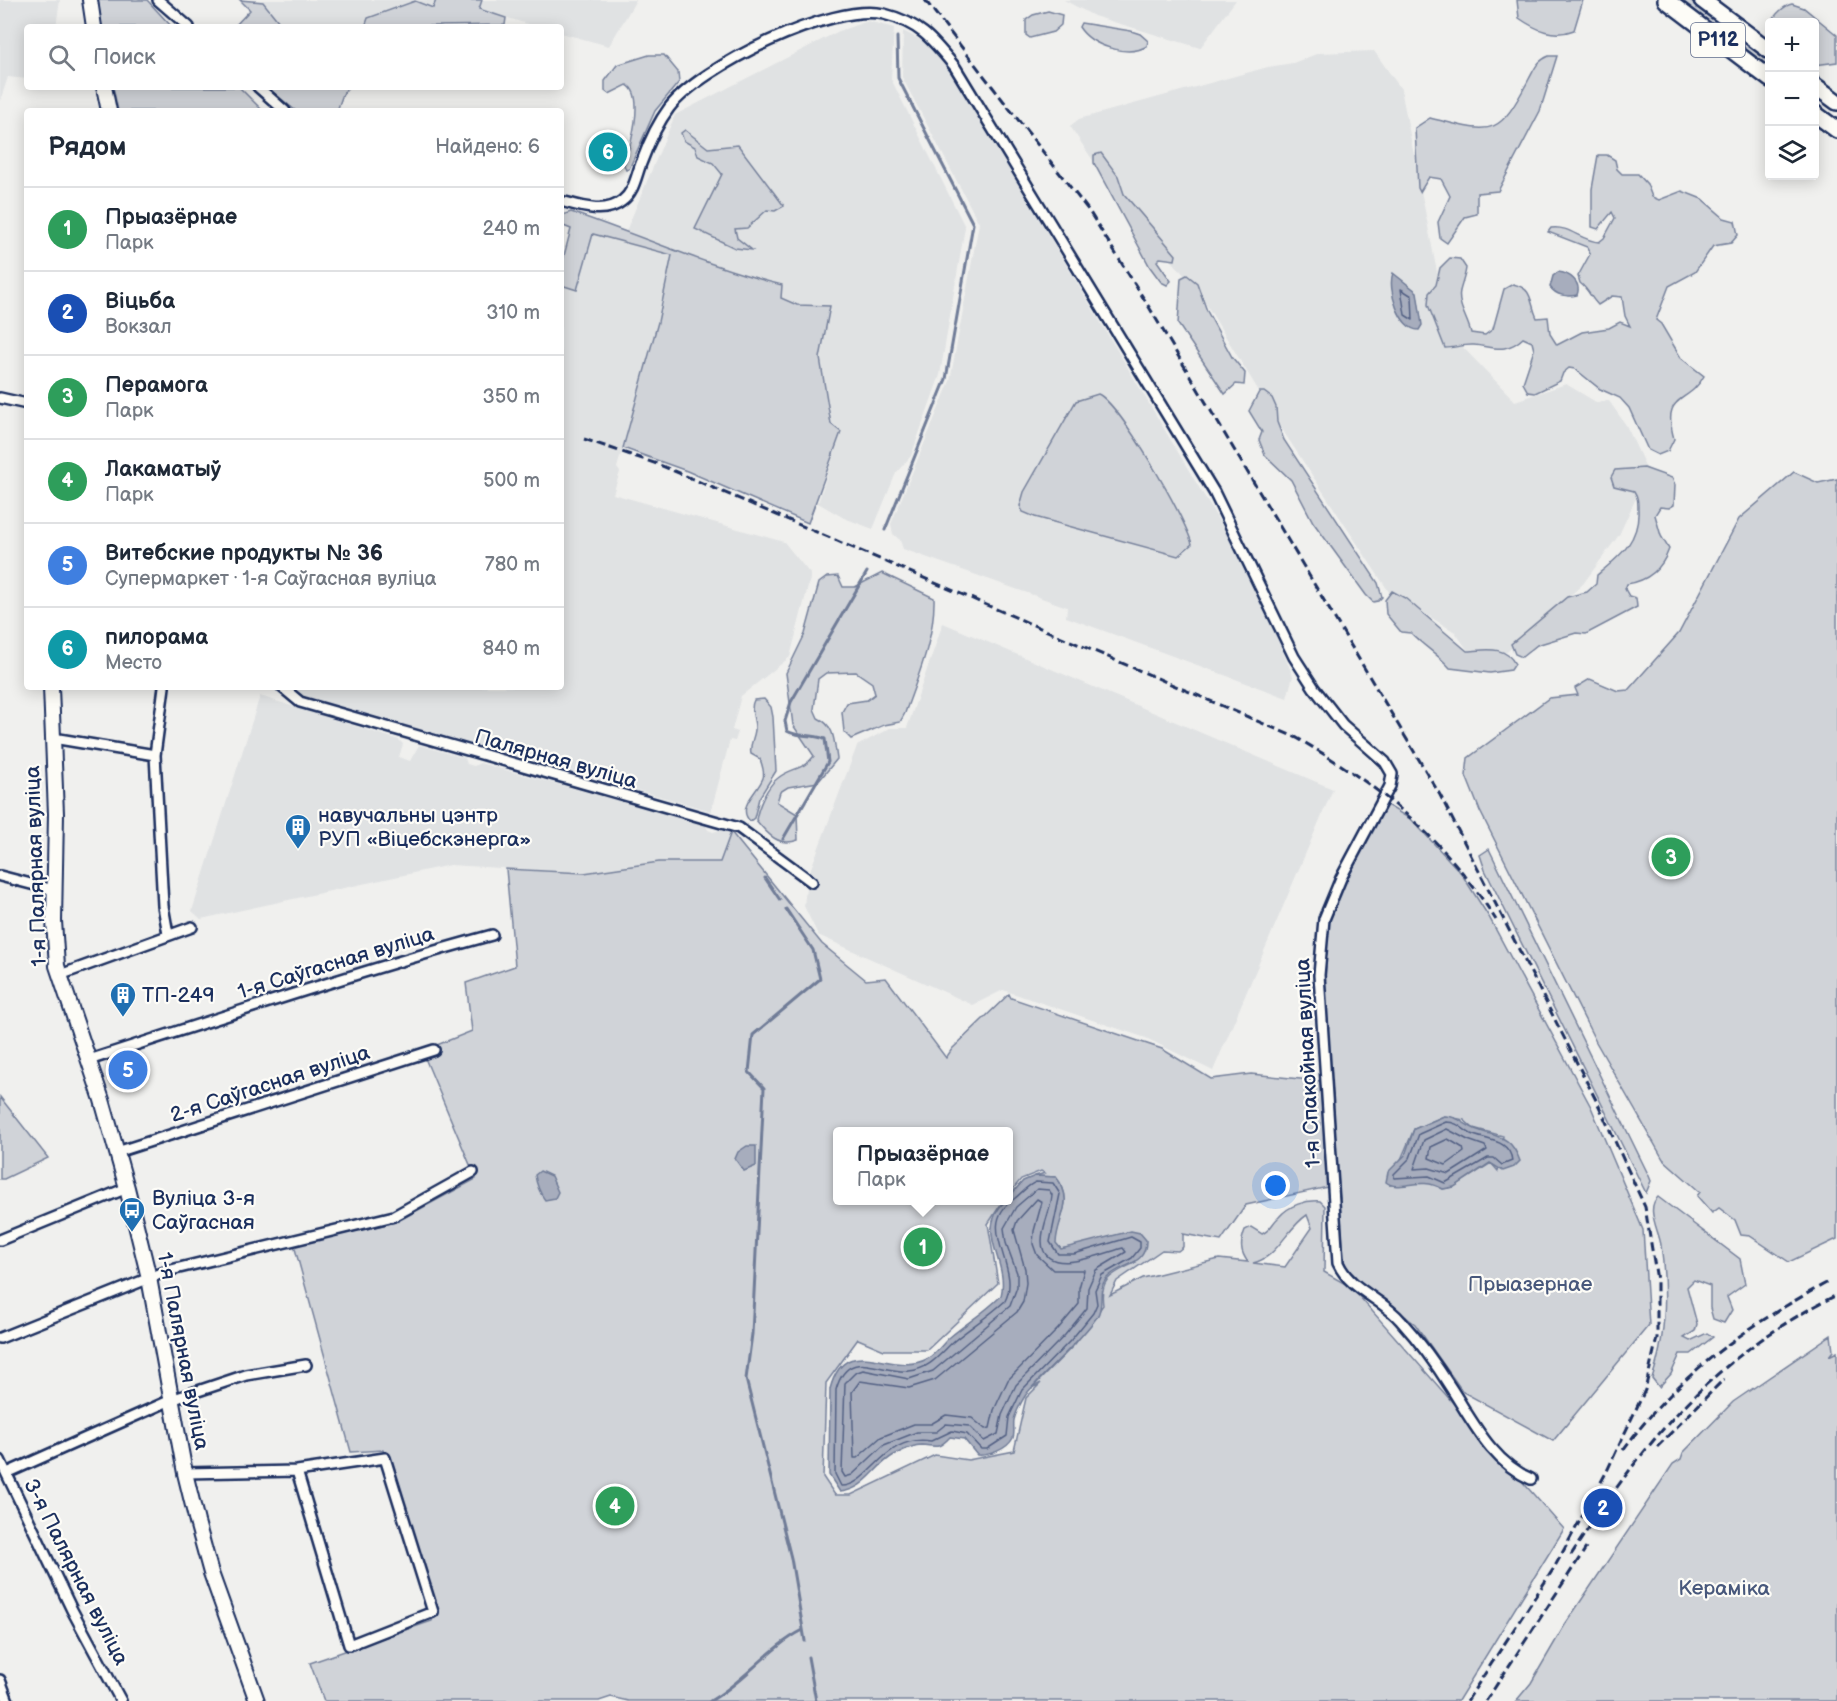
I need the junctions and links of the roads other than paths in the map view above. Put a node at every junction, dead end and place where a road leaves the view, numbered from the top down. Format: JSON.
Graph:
{"nodes":[{"id":1,"x":90,"y":0,"type":"edge"},
{"id":2,"x":158,"y":0,"type":"edge"},
{"id":3,"x":1702,"y":0,"type":"edge"},
{"id":4,"x":1669,"y":2,"type":"edge"},
{"id":5,"x":94,"y":24,"type":"edge"},
{"id":6,"x":186,"y":24,"type":"edge"},
{"id":7,"x":1765,"y":47,"type":"edge"},
{"id":8,"x":1765,"y":75,"type":"edge"},
{"id":9,"x":1819,"y":88,"type":"edge"},
{"id":10,"x":105,"y":90,"type":"edge"},
{"id":11,"x":261,"y":90,"type":"edge"},
{"id":12,"x":1837,"y":102,"type":"edge"},
{"id":13,"x":109,"y":108,"type":"edge"},
{"id":14,"x":282,"y":108,"type":"edge"},
{"id":15,"x":1819,"y":116,"type":"edge"},
{"id":16,"x":1837,"y":130,"type":"edge"},
{"id":17,"x":564,"y":202,"type":"edge"},
{"id":18,"x":0,"y":398,"type":"edge"},
{"id":19,"x":24,"y":404,"type":"edge"},
{"id":20,"x":51,"y":690,"type":"edge"},
{"id":21,"x":164,"y":690,"type":"edge"},
{"id":22,"x":286,"y":690,"type":"edge"},
{"id":23,"x":52,"y":738,"type":"junction"},
{"id":24,"x":155,"y":755,"type":"junction"},
{"id":25,"x":0,"y":876,"type":"edge"},
{"id":26,"x":812,"y":882,"type":"dead end"},
{"id":27,"x":54,"y":890,"type":"junction"},
{"id":28,"x":192,"y":927,"type":"dead end"},
{"id":29,"x":168,"y":934,"type":"junction"},
{"id":30,"x":492,"y":935,"type":"dead end"},
{"id":31,"x":60,"y":975,"type":"junction"},
{"id":32,"x":434,"y":1050,"type":"dead end"},
{"id":33,"x":88,"y":1059,"type":"junction"},
{"id":34,"x":117,"y":1152,"type":"junction"},
{"id":35,"x":473,"y":1172,"type":"dead end"},
{"id":36,"x":127,"y":1188,"type":"junction"},
{"id":37,"x":0,"y":1240,"type":"edge"},
{"id":38,"x":148,"y":1278,"type":"junction"},
{"id":39,"x":0,"y":1338,"type":"edge"},
{"id":40,"x":306,"y":1365,"type":"dead end"},
{"id":41,"x":171,"y":1400,"type":"junction"},
{"id":42,"x":0,"y":1460,"type":"edge"},
{"id":43,"x":297,"y":1471,"type":"junction"},
{"id":44,"x":7,"y":1473,"type":"junction"},
{"id":45,"x":185,"y":1473,"type":"junction"},
{"id":46,"x":1532,"y":1479,"type":"dead end"},
{"id":47,"x":0,"y":1680,"type":"edge"},
{"id":48,"x":8,"y":1701,"type":"edge"},
{"id":49,"x":121,"y":1701,"type":"edge"},
{"id":50,"x":257,"y":1701,"type":"edge"}],
"edges":[{"from":1,"to":5,"type":"street"},
{"from":2,"to":6,"type":"street"},
{"from":3,"to":7,"type":"main road","number":"Р112"},
{"from":4,"to":8,"type":"main road","number":"Р112"},
{"from":9,"to":12,"type":"main road"},
{"from":10,"to":13,"type":"street"},
{"from":11,"to":14,"type":"street"},
{"from":15,"to":16,"type":"main road"},
{"from":17,"to":46,"type":"street","name":"1-я Спакойная вуліца"},
{"from":18,"to":19,"type":"street"},
{"from":20,"to":23,"type":"street","name":"1-я Палярная вуліца"},
{"from":21,"to":24,"type":"street"},
{"from":22,"to":26,"type":"street","name":"Палярная вуліца"},
{"from":23,"to":24,"type":"street"},
{"from":23,"to":27,"type":"street","name":"1-я Палярная вуліца"},
{"from":24,"to":29,"type":"street"},
{"from":25,"to":27,"type":"street"},
{"from":27,"to":31,"type":"street","name":"1-я Палярная вуліца"},
{"from":28,"to":29,"type":"street"},
{"from":29,"to":31,"type":"street"},
{"from":30,"to":33,"type":"street","name":"1-я Саўгасная вуліца"},
{"from":31,"to":33,"type":"street","name":"1-я Палярная вуліца"},
{"from":32,"to":34,"type":"street","name":"2-я Саўгасная вуліца"},
{"from":33,"to":34,"type":"street","name":"1-я Палярная вуліца"},
{"from":34,"to":36,"type":"street","name":"1-я Палярная вуліца"},
{"from":35,"to":38,"type":"street"},
{"from":36,"to":37,"type":"street"},
{"from":36,"to":38,"type":"street","name":"1-я Палярная вуліца"},
{"from":38,"to":39,"type":"street"},
{"from":38,"to":41,"type":"street","name":"1-я Палярная вуліца"},
{"from":40,"to":41,"type":"street"},
{"from":41,"to":44,"type":"street"},
{"from":41,"to":45,"type":"street","name":"1-я Палярная вуліца"},
{"from":42,"to":44,"type":"street","name":"3-я Палярная вуліца"},
{"from":43,"to":43,"type":"street"},
{"from":43,"to":45,"type":"street"},
{"from":44,"to":49,"type":"street","name":"3-я Палярная вуліца"},
{"from":45,"to":50,"type":"street","name":"1-я Палярная вуліца"},
{"from":47,"to":48,"type":"street"}]}
